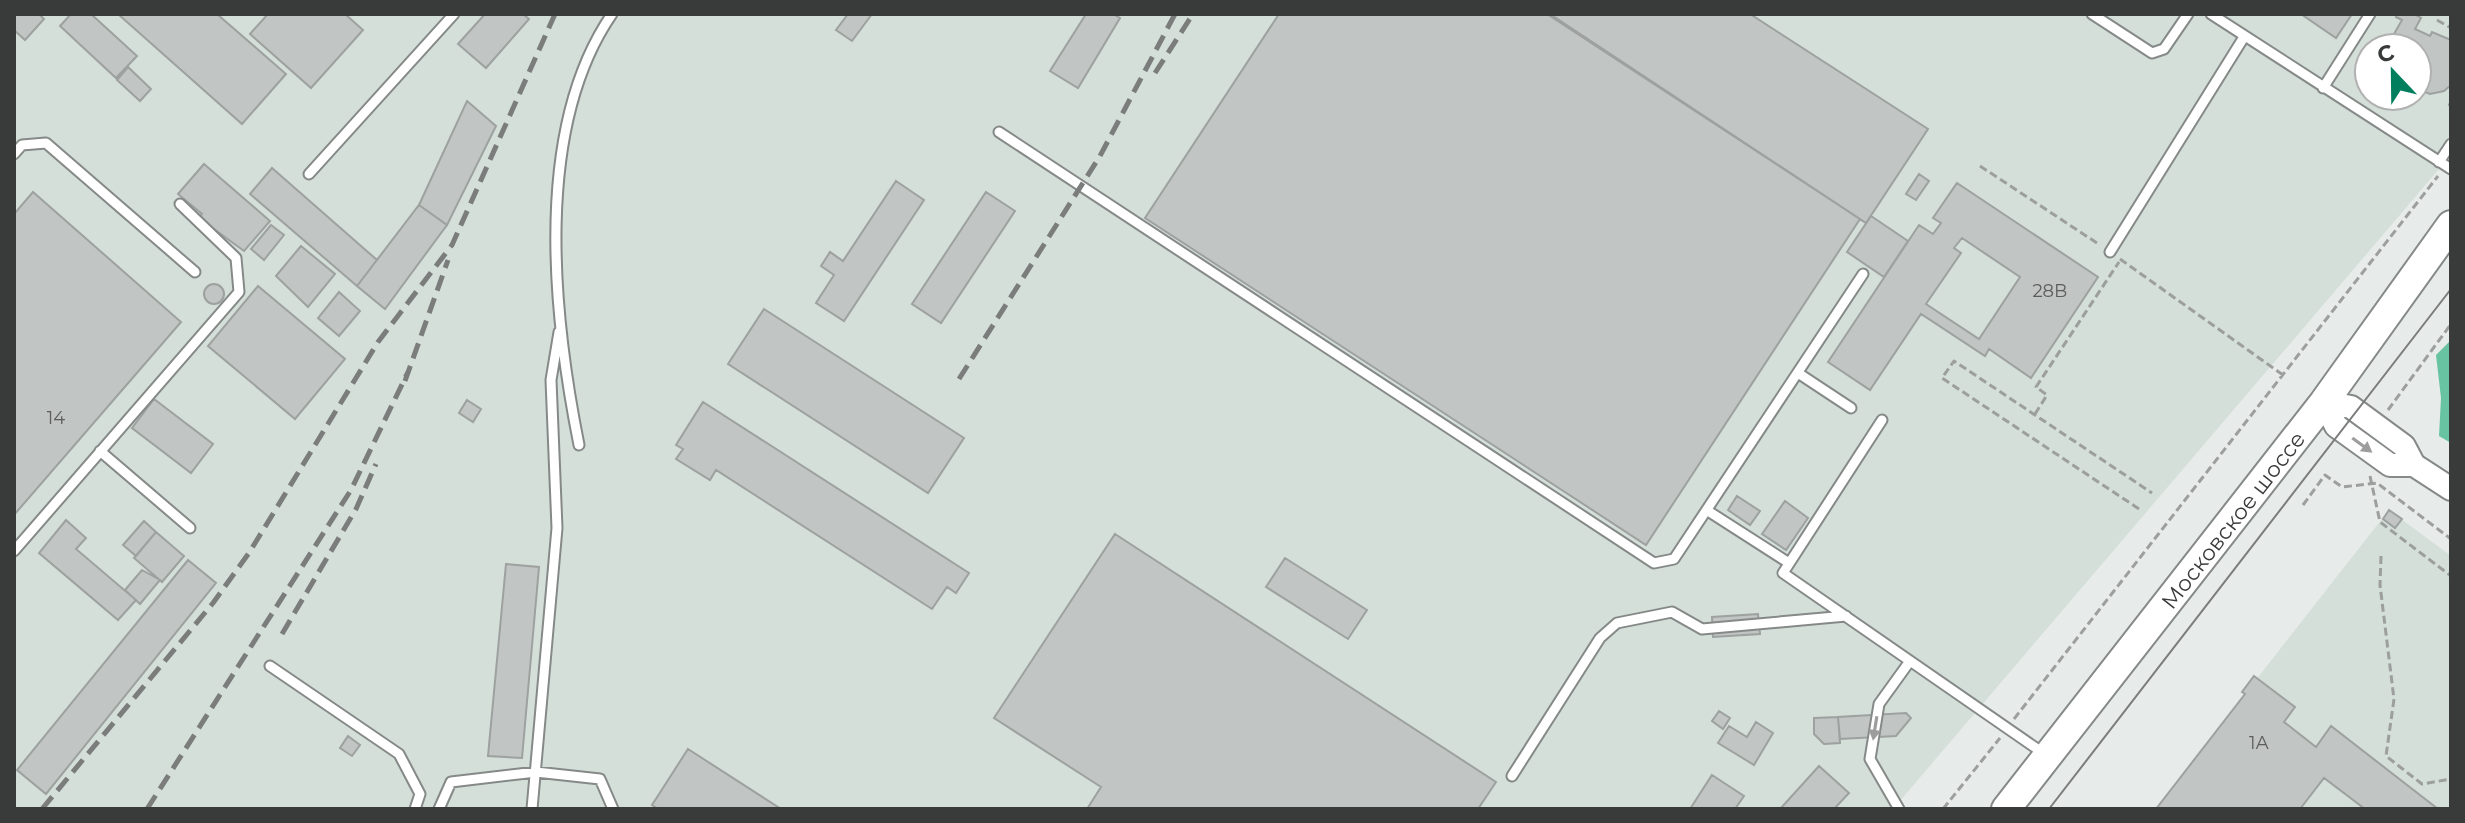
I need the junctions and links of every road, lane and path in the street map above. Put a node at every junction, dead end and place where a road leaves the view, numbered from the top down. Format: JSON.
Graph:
{"nodes":[{"id":1,"x":454,"y":14,"type":"edge"},
{"id":2,"x":612,"y":14,"type":"edge"},
{"id":3,"x":2092,"y":14,"type":"edge"},
{"id":4,"x":2188,"y":14,"type":"edge"},
{"id":5,"x":2211,"y":14,"type":"edge"},
{"id":6,"x":2370,"y":14,"type":"edge"},
{"id":7,"x":2437,"y":20,"type":"dead end"},
{"id":8,"x":2451,"y":28,"type":"edge"},
{"id":9,"x":2244,"y":37,"type":"junction"},
{"id":10,"x":2323,"y":88,"type":"junction"},
{"id":11,"x":999,"y":132,"type":"dead end"},
{"id":12,"x":2451,"y":144,"type":"edge"},
{"id":13,"x":14,"y":154,"type":"edge"},
{"id":14,"x":1980,"y":166,"type":"dead end"},
{"id":15,"x":2445,"y":166,"type":"edge"},
{"id":16,"x":309,"y":174,"type":"dead end"},
{"id":17,"x":180,"y":204,"type":"dead end"},
{"id":18,"x":2451,"y":225,"type":"edge"},
{"id":19,"x":2110,"y":252,"type":"junction"},
{"id":20,"x":2121,"y":259,"type":"junction"},
{"id":21,"x":195,"y":272,"type":"dead end"},
{"id":22,"x":1863,"y":274,"type":"dead end"},
{"id":23,"x":2451,"y":324,"type":"edge"},
{"id":24,"x":559,"y":332,"type":"junction"},
{"id":25,"x":1798,"y":373,"type":"junction"},
{"id":26,"x":2283,"y":375,"type":"junction"},
{"id":27,"x":2324,"y":402,"type":"junction"},
{"id":28,"x":1851,"y":408,"type":"dead end"},
{"id":29,"x":2386,"y":413,"type":"dead end"},
{"id":30,"x":2035,"y":414,"type":"junction"},
{"id":31,"x":1882,"y":420,"type":"dead end"},
{"id":32,"x":579,"y":445,"type":"dead end"},
{"id":33,"x":100,"y":451,"type":"junction"},
{"id":34,"x":2369,"y":469,"type":"dead end"},
{"id":35,"x":2372,"y":483,"type":"junction"},
{"id":36,"x":2451,"y":489,"type":"edge"},
{"id":37,"x":2152,"y":493,"type":"dead end"},
{"id":38,"x":2303,"y":505,"type":"dead end"},
{"id":39,"x":2139,"y":509,"type":"dead end"},
{"id":40,"x":1708,"y":511,"type":"junction"},
{"id":41,"x":190,"y":528,"type":"dead end"},
{"id":42,"x":2451,"y":539,"type":"edge"},
{"id":43,"x":14,"y":551,"type":"edge"},
{"id":44,"x":2381,"y":556,"type":"dead end"},
{"id":45,"x":1789,"y":563,"type":"junction"},
{"id":46,"x":2451,"y":576,"type":"edge"},
{"id":47,"x":1846,"y":616,"type":"junction"},
{"id":48,"x":1910,"y":661,"type":"junction"},
{"id":49,"x":270,"y":666,"type":"dead end"},
{"id":50,"x":2008,"y":728,"type":"junction"},
{"id":51,"x":2049,"y":757,"type":"junction"},
{"id":52,"x":536,"y":772,"type":"junction"},
{"id":53,"x":1512,"y":776,"type":"dead end"},
{"id":54,"x":2451,"y":779,"type":"edge"},
{"id":55,"x":415,"y":809,"type":"edge"},
{"id":56,"x":439,"y":809,"type":"edge"},
{"id":57,"x":532,"y":809,"type":"edge"},
{"id":58,"x":613,"y":809,"type":"edge"},
{"id":59,"x":1899,"y":809,"type":"edge"},
{"id":60,"x":1943,"y":809,"type":"edge"},
{"id":61,"x":2006,"y":809,"type":"edge"}],
"edges":[{"from":1,"to":16,"type":"lane"},
{"from":2,"to":24,"type":"lane"},
{"from":3,"to":4,"type":"lane"},
{"from":5,"to":9,"type":"lane"},
{"from":6,"to":10,"type":"lane"},
{"from":7,"to":8,"type":"path"},
{"from":9,"to":10,"type":"lane"},
{"from":9,"to":19,"type":"lane"},
{"from":10,"to":15,"type":"lane"},
{"from":11,"to":40,"type":"lane"},
{"from":12,"to":15,"type":"lane"},
{"from":13,"to":21,"type":"lane"},
{"from":14,"to":19,"type":"path"},
{"from":15,"to":26,"type":"path"},
{"from":17,"to":33,"type":"lane"},
{"from":18,"to":27,"type":"main road","name":"Московское шоссе"},
{"from":19,"to":20,"type":"path"},
{"from":20,"to":26,"type":"path"},
{"from":20,"to":30,"type":"path"},
{"from":22,"to":25,"type":"lane"},
{"from":23,"to":29,"type":"path"},
{"from":24,"to":32,"type":"lane"},
{"from":24,"to":52,"type":"lane"},
{"from":25,"to":28,"type":"lane"},
{"from":25,"to":40,"type":"lane"},
{"from":26,"to":50,"type":"path"},
{"from":27,"to":36,"type":"street"},
{"from":27,"to":51,"type":"main road","name":"Московское шоссе"},
{"from":30,"to":37,"type":"path"},
{"from":30,"to":39,"type":"path"},
{"from":31,"to":45,"type":"lane"},
{"from":33,"to":41,"type":"lane"},
{"from":33,"to":43,"type":"lane"},
{"from":34,"to":35,"type":"path"},
{"from":35,"to":38,"type":"path"},
{"from":35,"to":42,"type":"path"},
{"from":35,"to":46,"type":"path"},
{"from":40,"to":45,"type":"lane"},
{"from":44,"to":54,"type":"path"},
{"from":45,"to":47,"type":"lane"},
{"from":47,"to":48,"type":"lane"},
{"from":47,"to":53,"type":"lane"},
{"from":48,"to":50,"type":"lane"},
{"from":48,"to":59,"type":"lane","one_way":true},
{"from":49,"to":55,"type":"lane"},
{"from":50,"to":51,"type":"lane"},
{"from":50,"to":60,"type":"path"},
{"from":51,"to":61,"type":"main road","name":"Московское шоссе"},
{"from":52,"to":56,"type":"lane"},
{"from":52,"to":57,"type":"lane"},
{"from":52,"to":58,"type":"lane"}]}
